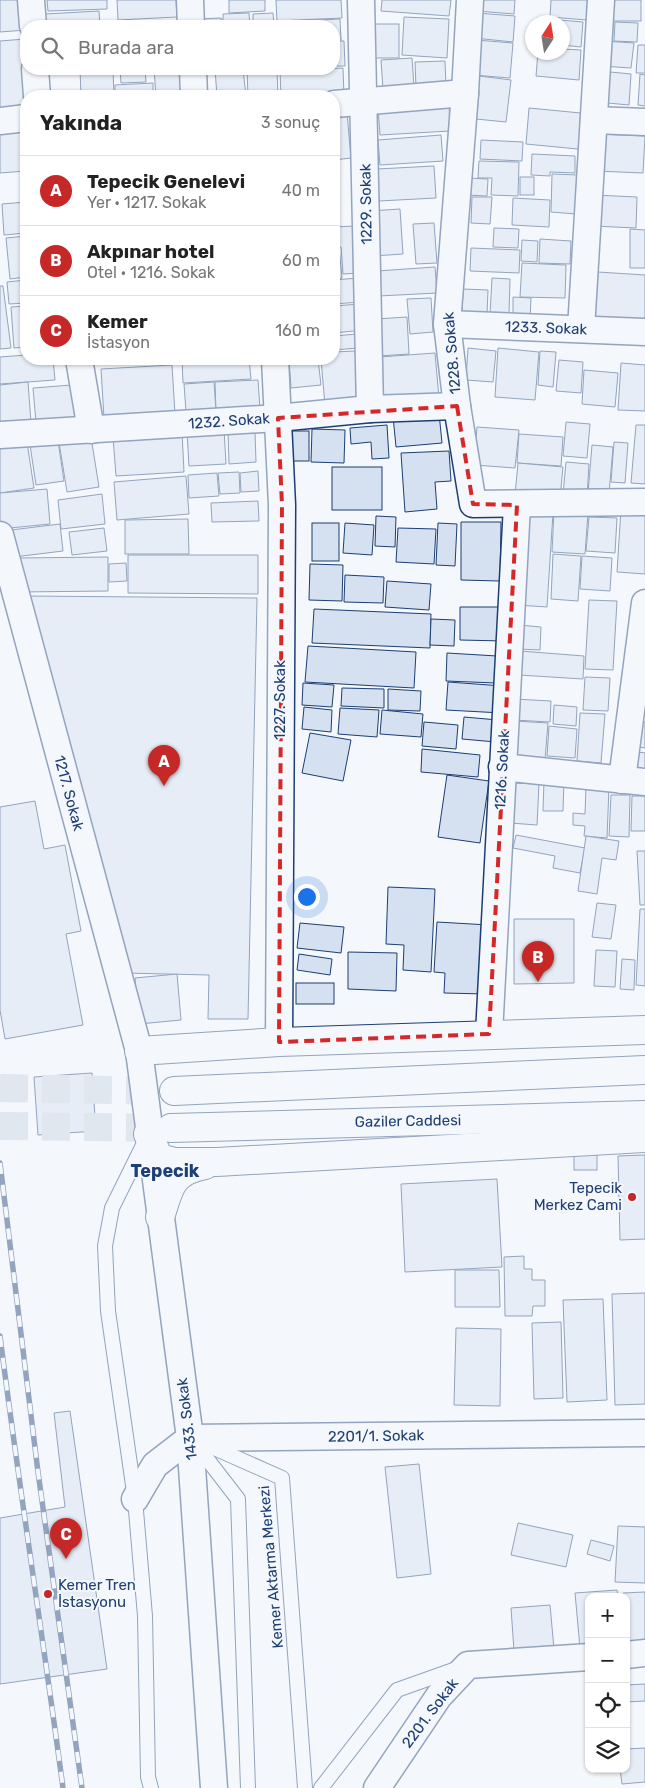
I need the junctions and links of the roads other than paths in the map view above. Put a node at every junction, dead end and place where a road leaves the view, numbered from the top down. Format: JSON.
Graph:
{"nodes":[{"id":1,"x":31,"y":0,"type":"edge"},
{"id":2,"x":190,"y":0,"type":"edge"},
{"id":3,"x":361,"y":0,"type":"edge"},
{"id":4,"x":470,"y":0,"type":"edge"},
{"id":5,"x":601,"y":0,"type":"edge"},
{"id":6,"x":33,"y":20,"type":"edge"},
{"id":7,"x":191,"y":20,"type":"edge"},
{"id":8,"x":35,"y":75,"type":"edge"},
{"id":9,"x":193,"y":75,"type":"edge"},
{"id":10,"x":36,"y":90,"type":"edge"},
{"id":11,"x":194,"y":90,"type":"edge"},
{"id":12,"x":465,"y":93,"type":"junction"},
{"id":13,"x":364,"y":101,"type":"junction"},
{"id":14,"x":340,"y":103,"type":"edge"},
{"id":15,"x":20,"y":119,"type":"edge"},
{"id":16,"x":594,"y":120,"type":"junction"},
{"id":17,"x":0,"y":121,"type":"edge"},
{"id":18,"x":645,"y":122,"type":"edge"},
{"id":19,"x":447,"y":324,"type":"junction"},
{"id":20,"x":581,"y":329,"type":"junction"},
{"id":21,"x":645,"y":332,"type":"edge"},
{"id":22,"x":80,"y":365,"type":"edge"},
{"id":23,"x":275,"y":365,"type":"edge"},
{"id":24,"x":457,"y":406,"type":"junction"},
{"id":25,"x":370,"y":409,"type":"junction"},
{"id":26,"x":278,"y":418,"type":"junction"},
{"id":27,"x":91,"y":430,"type":"junction"},
{"id":28,"x":0,"y":435,"type":"edge"},
{"id":29,"x":645,"y":502,"type":"edge"},
{"id":30,"x":517,"y":505,"type":"junction"},
{"id":31,"x":0,"y":535,"type":"edge"},
{"id":32,"x":645,"y":603,"type":"edge"},
{"id":33,"x":502,"y":767,"type":"junction"},
{"id":34,"x":634,"y":781,"type":"edge"},
{"id":35,"x":645,"y":1030,"type":"edge"},
{"id":36,"x":489,"y":1034,"type":"junction"},
{"id":37,"x":279,"y":1042,"type":"junction"},
{"id":38,"x":139,"y":1051,"type":"junction"},
{"id":39,"x":645,"y":1070,"type":"edge"},
{"id":40,"x":174,"y":1091,"type":"tunnel mouth"},
{"id":41,"x":645,"y":1115,"type":"edge"},
{"id":42,"x":160,"y":1131,"type":"junction"},
{"id":43,"x":645,"y":1138,"type":"edge"},
{"id":44,"x":217,"y":1162,"type":"junction"},
{"id":45,"x":160,"y":1218,"type":"junction"},
{"id":46,"x":645,"y":1433,"type":"edge"},
{"id":47,"x":190,"y":1438,"type":"junction"},
{"id":48,"x":135,"y":1499,"type":"junction"},
{"id":49,"x":645,"y":1653,"type":"edge"},
{"id":50,"x":630,"y":1654,"type":"edge"},
{"id":51,"x":585,"y":1657,"type":"edge"},
{"id":52,"x":468,"y":1665,"type":"junction"},
{"id":53,"x":151,"y":1788,"type":"edge"},
{"id":54,"x":214,"y":1788,"type":"edge"},
{"id":55,"x":248,"y":1788,"type":"edge"},
{"id":56,"x":305,"y":1788,"type":"edge"},
{"id":57,"x":322,"y":1788,"type":"edge"},
{"id":58,"x":377,"y":1788,"type":"edge"}],
"edges":[{"from":1,"to":6,"type":"street"},
{"from":2,"to":7,"type":"street"},
{"from":3,"to":13,"type":"street","name":"1229. Sokak"},
{"from":4,"to":12,"type":"street","name":"1228. Sokak"},
{"from":5,"to":16,"type":"street"},
{"from":8,"to":10,"type":"street"},
{"from":9,"to":11,"type":"street"},
{"from":12,"to":13,"type":"street"},
{"from":12,"to":19,"type":"street","name":"1228. Sokak"},
{"from":13,"to":14,"type":"street"},
{"from":13,"to":25,"type":"street","name":"1229. Sokak"},
{"from":15,"to":17,"type":"street"},
{"from":16,"to":18,"type":"street"},
{"from":16,"to":20,"type":"street"},
{"from":19,"to":20,"type":"street","name":"1233. Sokak"},
{"from":19,"to":24,"type":"street","name":"1228. Sokak"},
{"from":20,"to":21,"type":"street","name":"1233. Sokak"},
{"from":22,"to":27,"type":"street"},
{"from":23,"to":26,"type":"street","name":"1227. Sokak"},
{"from":24,"to":25,"type":"street","name":"1232. Sokak"},
{"from":24,"to":30,"type":"street","name":"1228. Sokak"},
{"from":25,"to":26,"type":"street","name":"1232. Sokak"},
{"from":26,"to":27,"type":"street","name":"1232. Sokak"},
{"from":26,"to":37,"type":"street","name":"1227. Sokak"},
{"from":27,"to":28,"type":"street","name":"1232. Sokak"},
{"from":29,"to":30,"type":"street","name":"1228. Sokak"},
{"from":30,"to":33,"type":"street","name":"1216. Sokak"},
{"from":31,"to":38,"type":"street","name":"1217. Sokak"},
{"from":32,"to":34,"type":"street"},
{"from":33,"to":34,"type":"street"},
{"from":33,"to":36,"type":"street","name":"1216. Sokak"},
{"from":35,"to":36,"type":"street"},
{"from":36,"to":37,"type":"street"},
{"from":37,"to":38,"type":"street"},
{"from":38,"to":42,"type":"street","name":"1433. Sokak"},
{"from":39,"to":40,"type":"street"},
{"from":41,"to":42,"type":"street","name":"Gaziler Caddesi"},
{"from":42,"to":44,"type":"street"},
{"from":42,"to":45,"type":"street","name":"1433. Sokak"},
{"from":42,"to":48,"type":"lane"},
{"from":43,"to":44,"type":"street"},
{"from":44,"to":45,"type":"street"},
{"from":45,"to":47,"type":"street","name":"1433. Sokak"},
{"from":46,"to":47,"type":"street","name":"2201/1. Sokak"},
{"from":47,"to":48,"type":"street"},
{"from":47,"to":54,"type":"street","name":"1433. Sokak"},
{"from":47,"to":55,"type":"lane","name":"Kemer Aktarma Merkezi"},
{"from":47,"to":56,"type":"lane","name":"Kemer Aktarma Merkezi"},
{"from":48,"to":53,"type":"lane"},
{"from":49,"to":50,"type":"street"},
{"from":51,"to":52,"type":"street","name":"2201. Sokak"},
{"from":52,"to":57,"type":"lane"},
{"from":52,"to":58,"type":"street","name":"2201. Sokak"}]}
